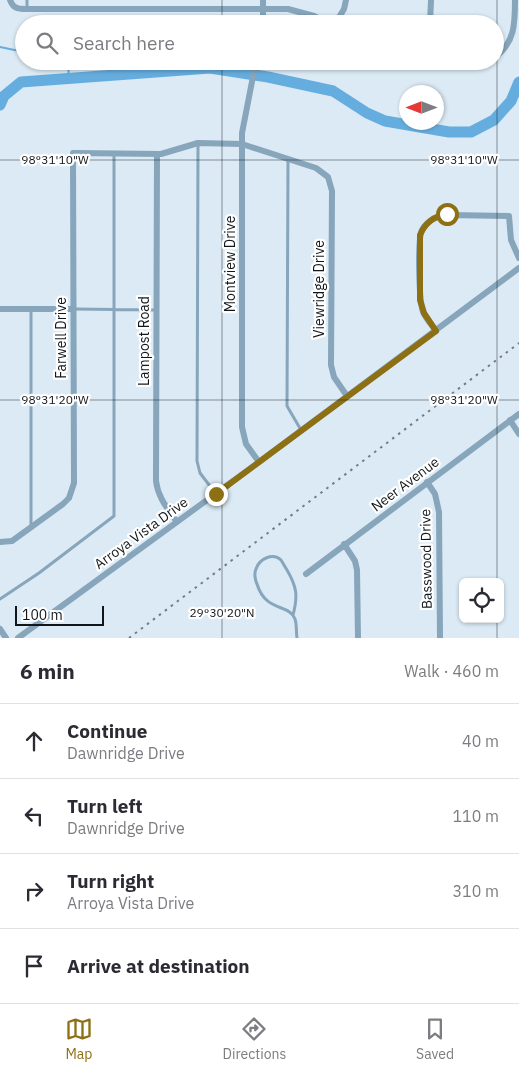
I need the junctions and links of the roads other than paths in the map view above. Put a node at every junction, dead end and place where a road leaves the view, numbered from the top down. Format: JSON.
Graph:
{"nodes":[{"id":1,"x":10,"y":0,"type":"edge"},
{"id":2,"x":27,"y":0,"type":"edge"},
{"id":3,"x":263,"y":0,"type":"edge"},
{"id":4,"x":346,"y":0,"type":"edge"},
{"id":5,"x":431,"y":0,"type":"edge"},
{"id":6,"x":515,"y":0,"type":"edge"},
{"id":7,"x":27,"y":9,"type":"junction"},
{"id":8,"x":263,"y":9,"type":"junction"},
{"id":9,"x":263,"y":15,"type":"edge"},
{"id":10,"x":311,"y":15,"type":"edge"},
{"id":11,"x":340,"y":15,"type":"edge"},
{"id":12,"x":430,"y":15,"type":"edge"},
{"id":13,"x":504,"y":49,"type":"edge"},
{"id":14,"x":254,"y":70,"type":"edge"},
{"id":15,"x":198,"y":144,"type":"junction"},
{"id":16,"x":242,"y":144,"type":"junction"},
{"id":17,"x":114,"y":154,"type":"junction"},
{"id":18,"x":157,"y":154,"type":"junction"},
{"id":19,"x":288,"y":158,"type":"junction"},
{"id":20,"x":519,"y":258,"type":"edge"},
{"id":21,"x":519,"y":268,"type":"edge"},
{"id":22,"x":0,"y":309,"type":"edge"},
{"id":23,"x":31,"y":309,"type":"junction"},
{"id":24,"x":74,"y":309,"type":"junction"},
{"id":25,"x":114,"y":309,"type":"junction"},
{"id":26,"x":156,"y":310,"type":"junction"},
{"id":27,"x":436,"y":331,"type":"junction"},
{"id":28,"x":347,"y":396,"type":"junction"},
{"id":29,"x":519,"y":414,"type":"edge"},
{"id":30,"x":510,"y":420,"type":"junction"},
{"id":31,"x":301,"y":431,"type":"junction"},
{"id":32,"x":519,"y":434,"type":"edge"},
{"id":33,"x":259,"y":462,"type":"junction"},
{"id":34,"x":427,"y":482,"type":"junction"},
{"id":35,"x":216,"y":494,"type":"junction"},
{"id":36,"x":177,"y":522,"type":"junction"},
{"id":37,"x":31,"y":526,"type":"junction"},
{"id":38,"x":0,"y":542,"type":"edge"},
{"id":39,"x":344,"y":544,"type":"junction"},
{"id":40,"x":306,"y":574,"type":"dead end"},
{"id":41,"x":0,"y":599,"type":"edge"},
{"id":42,"x":293,"y":614,"type":"junction"},
{"id":43,"x":0,"y":629,"type":"edge"},
{"id":44,"x":6,"y":638,"type":"edge"},
{"id":45,"x":18,"y":638,"type":"edge"},
{"id":46,"x":297,"y":638,"type":"edge"},
{"id":47,"x":358,"y":638,"type":"edge"},
{"id":48,"x":440,"y":638,"type":"edge"}],
"edges":[{"from":1,"to":7,"type":"street"},
{"from":2,"to":7,"type":"lane"},
{"from":3,"to":8,"type":"street"},
{"from":4,"to":11,"type":"street"},
{"from":5,"to":12,"type":"street"},
{"from":6,"to":13,"type":"street"},
{"from":7,"to":8,"type":"street"},
{"from":8,"to":9,"type":"street"},
{"from":8,"to":10,"type":"street"},
{"from":14,"to":16,"type":"street","name":"Montview Drive"},
{"from":15,"to":16,"type":"street"},
{"from":15,"to":18,"type":"street"},
{"from":15,"to":35,"type":"lane"},
{"from":16,"to":19,"type":"street"},
{"from":16,"to":33,"type":"street","name":"Montview Drive"},
{"from":17,"to":18,"type":"street"},
{"from":17,"to":24,"type":"street","name":"Farwell Drive"},
{"from":17,"to":25,"type":"lane"},
{"from":18,"to":26,"type":"street","name":"Lampost Road"},
{"from":19,"to":28,"type":"street","name":"Viewridge Drive"},
{"from":19,"to":31,"type":"lane"},
{"from":20,"to":27,"type":"street"},
{"from":21,"to":27,"type":"street","name":"Arroya Vista Drive"},
{"from":22,"to":23,"type":"street"},
{"from":23,"to":24,"type":"street"},
{"from":23,"to":37,"type":"lane"},
{"from":24,"to":25,"type":"lane"},
{"from":24,"to":37,"type":"street","name":"Farwell Drive"},
{"from":25,"to":26,"type":"lane"},
{"from":25,"to":41,"type":"lane"},
{"from":26,"to":36,"type":"street","name":"Lampost Road"},
{"from":27,"to":28,"type":"street","name":"Arroya Vista Drive"},
{"from":28,"to":31,"type":"street","name":"Arroya Vista Drive"},
{"from":29,"to":30,"type":"street","name":"Neer Avenue"},
{"from":30,"to":32,"type":"street"},
{"from":30,"to":34,"type":"street","name":"Neer Avenue"},
{"from":31,"to":33,"type":"street","name":"Arroya Vista Drive"},
{"from":33,"to":35,"type":"street","name":"Arroya Vista Drive"},
{"from":34,"to":39,"type":"street","name":"Neer Avenue"},
{"from":34,"to":48,"type":"street","name":"Basswood Drive"},
{"from":35,"to":36,"type":"street","name":"Arroya Vista Drive"},
{"from":36,"to":45,"type":"street","name":"Arroya Vista Drive"},
{"from":37,"to":38,"type":"street","name":"Farwell Drive"},
{"from":39,"to":40,"type":"street","name":"Neer Avenue"},
{"from":39,"to":47,"type":"street"},
{"from":42,"to":42,"type":"lane"},
{"from":42,"to":46,"type":"lane"},
{"from":43,"to":44,"type":"street"}]}
